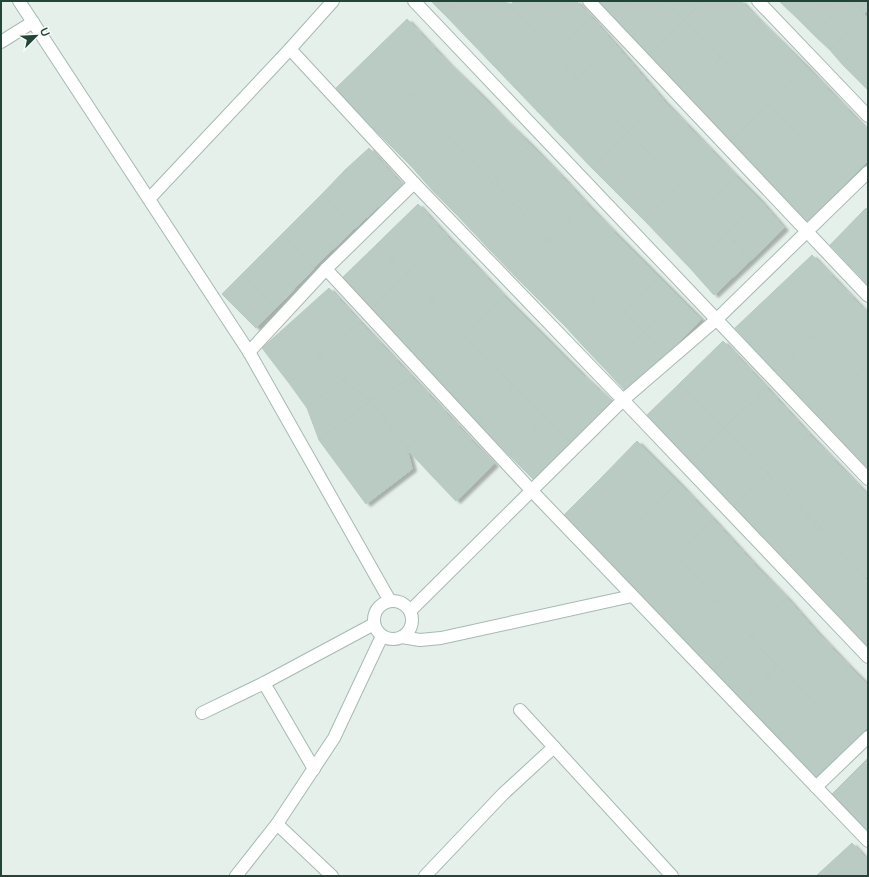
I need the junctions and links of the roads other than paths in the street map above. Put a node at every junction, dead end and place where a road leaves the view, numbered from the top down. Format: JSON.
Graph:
{"nodes":[{"id":1,"x":19,"y":1,"type":"edge"},
{"id":2,"x":333,"y":1,"type":"edge"},
{"id":3,"x":414,"y":1,"type":"edge"},
{"id":4,"x":589,"y":1,"type":"edge"},
{"id":5,"x":758,"y":1,"type":"edge"},
{"id":6,"x":32,"y":22,"type":"junction"},
{"id":7,"x":1,"y":42,"type":"edge"},
{"id":8,"x":290,"y":49,"type":"junction"},
{"id":9,"x":868,"y":116,"type":"edge"},
{"id":10,"x":868,"y":172,"type":"edge"},
{"id":11,"x":414,"y":183,"type":"junction"},
{"id":12,"x":149,"y":199,"type":"junction"},
{"id":13,"x":806,"y":230,"type":"junction"},
{"id":14,"x":326,"y":269,"type":"junction"},
{"id":15,"x":868,"y":296,"type":"edge"},
{"id":16,"x":717,"y":319,"type":"junction"},
{"id":17,"x":249,"y":352,"type":"junction"},
{"id":18,"x":623,"y":400,"type":"junction"},
{"id":19,"x":868,"y":479,"type":"edge"},
{"id":20,"x":531,"y":490,"type":"junction"},
{"id":21,"x":632,"y":596,"type":"junction"},
{"id":22,"x":390,"y":600,"type":"junction"},
{"id":23,"x":410,"y":611,"type":"junction"},
{"id":24,"x":374,"y":624,"type":"junction"},
{"id":25,"x":382,"y":636,"type":"junction"},
{"id":26,"x":402,"y":637,"type":"junction"},
{"id":27,"x":868,"y":657,"type":"edge"},
{"id":28,"x":264,"y":683,"type":"junction"},
{"id":29,"x":520,"y":710,"type":"dead end"},
{"id":30,"x":202,"y":713,"type":"dead end"},
{"id":31,"x":868,"y":738,"type":"edge"},
{"id":32,"x":554,"y":747,"type":"junction"},
{"id":33,"x":314,"y":769,"type":"junction"},
{"id":34,"x":816,"y":786,"type":"junction"},
{"id":35,"x":277,"y":824,"type":"junction"},
{"id":36,"x":868,"y":841,"type":"edge"},
{"id":37,"x":236,"y":876,"type":"edge"},
{"id":38,"x":332,"y":876,"type":"edge"},
{"id":39,"x":425,"y":876,"type":"edge"},
{"id":40,"x":672,"y":876,"type":"edge"}],
"edges":[{"from":1,"to":6,"type":"street"},
{"from":2,"to":8,"type":"street"},
{"from":3,"to":16,"type":"street"},
{"from":4,"to":13,"type":"street"},
{"from":5,"to":9,"type":"street"},
{"from":6,"to":7,"type":"street"},
{"from":6,"to":12,"type":"street"},
{"from":8,"to":11,"type":"street"},
{"from":8,"to":12,"type":"street"},
{"from":10,"to":13,"type":"street"},
{"from":11,"to":14,"type":"street"},
{"from":11,"to":18,"type":"street"},
{"from":12,"to":17,"type":"street"},
{"from":13,"to":15,"type":"street"},
{"from":13,"to":16,"type":"street"},
{"from":14,"to":17,"type":"street"},
{"from":14,"to":20,"type":"street"},
{"from":16,"to":18,"type":"street"},
{"from":16,"to":19,"type":"street"},
{"from":17,"to":22,"type":"street"},
{"from":18,"to":20,"type":"street"},
{"from":18,"to":27,"type":"street"},
{"from":20,"to":21,"type":"street"},
{"from":20,"to":23,"type":"street"},
{"from":21,"to":26,"type":"street"},
{"from":21,"to":34,"type":"street"},
{"from":22,"to":23,"type":"street"},
{"from":22,"to":24,"type":"street"},
{"from":23,"to":26,"type":"street"},
{"from":24,"to":25,"type":"street"},
{"from":24,"to":28,"type":"street"},
{"from":25,"to":26,"type":"street"},
{"from":25,"to":33,"type":"street"},
{"from":28,"to":30,"type":"street"},
{"from":28,"to":33,"type":"street"},
{"from":29,"to":32,"type":"street"},
{"from":31,"to":34,"type":"street"},
{"from":32,"to":39,"type":"street"},
{"from":32,"to":40,"type":"street"},
{"from":33,"to":35,"type":"street"},
{"from":34,"to":36,"type":"street"},
{"from":35,"to":37,"type":"street"},
{"from":35,"to":38,"type":"street"}]}
